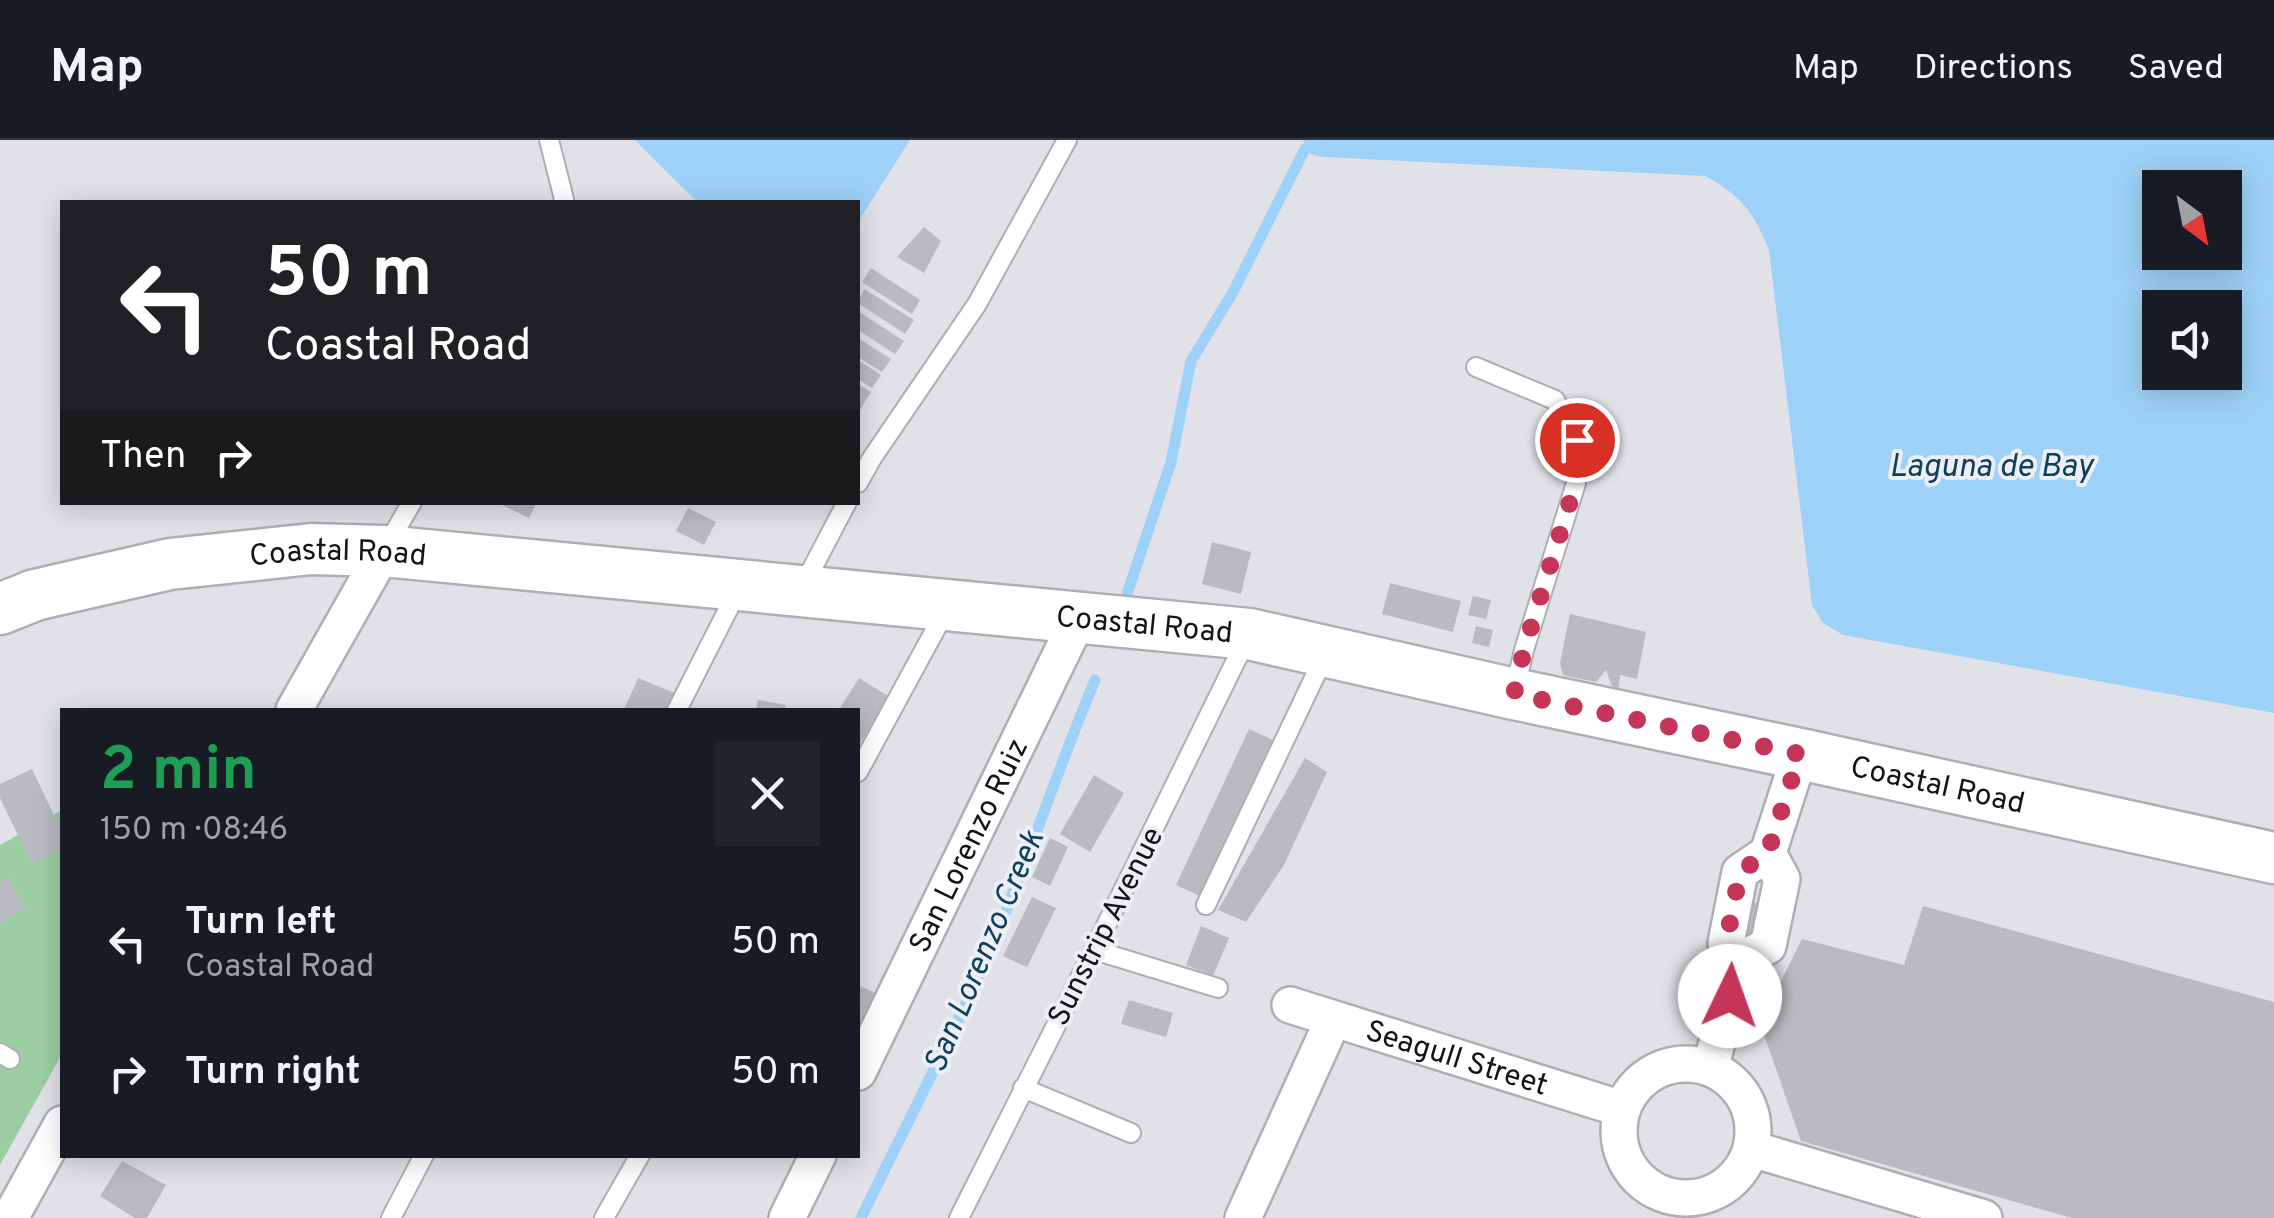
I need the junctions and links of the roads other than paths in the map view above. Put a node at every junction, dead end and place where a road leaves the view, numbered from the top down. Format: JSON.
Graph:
{"nodes":[{"id":1,"x":549,"y":140,"type":"edge"},
{"id":2,"x":1067,"y":140,"type":"edge"},
{"id":3,"x":564,"y":200,"type":"edge"},
{"id":4,"x":1476,"y":368,"type":"dead end"},
{"id":5,"x":860,"y":480,"type":"edge"},
{"id":6,"x":410,"y":505,"type":"edge"},
{"id":7,"x":845,"y":505,"type":"edge"},
{"id":8,"x":384,"y":550,"type":"junction"},
{"id":9,"x":742,"y":584,"type":"junction"},
{"id":10,"x":801,"y":590,"type":"junction"},
{"id":11,"x":948,"y":607,"type":"junction"},
{"id":12,"x":0,"y":610,"type":"edge"},
{"id":13,"x":1079,"y":617,"type":"junction"},
{"id":14,"x":1249,"y":634,"type":"junction"},
{"id":15,"x":1326,"y":652,"type":"junction"},
{"id":16,"x":1514,"y":694,"type":"junction"},
{"id":17,"x":295,"y":708,"type":"edge"},
{"id":18,"x":678,"y":708,"type":"edge"},
{"id":19,"x":1800,"y":754,"type":"junction"},
{"id":20,"x":860,"y":768,"type":"edge"},
{"id":21,"x":2274,"y":858,"type":"edge"},
{"id":22,"x":1206,"y":905,"type":"dead end"},
{"id":23,"x":1094,"y":950,"type":"junction"},
{"id":24,"x":1218,"y":988,"type":"dead end"},
{"id":25,"x":1290,"y":1005,"type":"dead end"},
{"id":26,"x":1333,"y":1020,"type":"junction"},
{"id":27,"x":860,"y":1068,"type":"edge"},
{"id":28,"x":1710,"y":1068,"type":"junction"},
{"id":29,"x":1024,"y":1088,"type":"junction"},
{"id":30,"x":1622,"y":1109,"type":"junction"},
{"id":31,"x":60,"y":1128,"type":"edge"},
{"id":32,"x":1131,"y":1134,"type":"dead end"},
{"id":33,"x":1752,"y":1149,"type":"junction"},
{"id":34,"x":422,"y":1158,"type":"edge"},
{"id":35,"x":638,"y":1158,"type":"edge"},
{"id":36,"x":817,"y":1158,"type":"edge"},
{"id":37,"x":1670,"y":1207,"type":"edge"},
{"id":38,"x":10,"y":1218,"type":"edge"},
{"id":39,"x":391,"y":1218,"type":"edge"},
{"id":40,"x":604,"y":1218,"type":"edge"},
{"id":41,"x":787,"y":1218,"type":"edge"},
{"id":42,"x":959,"y":1218,"type":"edge"},
{"id":43,"x":1243,"y":1218,"type":"edge"},
{"id":44,"x":1980,"y":1218,"type":"edge"}],
"edges":[{"from":1,"to":3,"type":"lane"},
{"from":2,"to":5,"type":"lane"},
{"from":4,"to":16,"type":"lane"},
{"from":6,"to":8,"type":"lane"},
{"from":7,"to":10,"type":"lane"},
{"from":8,"to":9,"type":"main road","name":"Coastal Road"},
{"from":8,"to":12,"type":"main road","name":"Coastal Road"},
{"from":8,"to":17,"type":"street"},
{"from":9,"to":10,"type":"main road","name":"Coastal Road"},
{"from":9,"to":18,"type":"lane"},
{"from":10,"to":11,"type":"main road","name":"Coastal Road"},
{"from":11,"to":13,"type":"main road","name":"Coastal Road"},
{"from":11,"to":20,"type":"lane"},
{"from":13,"to":14,"type":"main road","name":"Coastal Road"},
{"from":13,"to":27,"type":"street","name":"San Lorenzo Ruiz"},
{"from":14,"to":15,"type":"main road","name":"Coastal Road"},
{"from":14,"to":23,"type":"lane","name":"Sunstrip Avenue"},
{"from":15,"to":16,"type":"main road","name":"Coastal Road"},
{"from":15,"to":22,"type":"lane"},
{"from":16,"to":19,"type":"main road","name":"Coastal Road"},
{"from":19,"to":21,"type":"main road","name":"Coastal Road"},
{"from":19,"to":28,"type":"street"},
{"from":23,"to":24,"type":"lane"},
{"from":23,"to":29,"type":"lane","name":"Sunstrip Avenue"},
{"from":25,"to":26,"type":"street","name":"Seagull Street"},
{"from":26,"to":30,"type":"street","name":"Seagull Street"},
{"from":26,"to":43,"type":"street"},
{"from":28,"to":30,"type":"street"},
{"from":28,"to":33,"type":"street"},
{"from":29,"to":32,"type":"lane"},
{"from":29,"to":42,"type":"lane","name":"Sunstrip Avenue"},
{"from":30,"to":37,"type":"street"},
{"from":31,"to":38,"type":"street"},
{"from":33,"to":37,"type":"street"},
{"from":33,"to":44,"type":"street"},
{"from":34,"to":39,"type":"lane"},
{"from":35,"to":40,"type":"lane"},
{"from":36,"to":41,"type":"street"}]}
